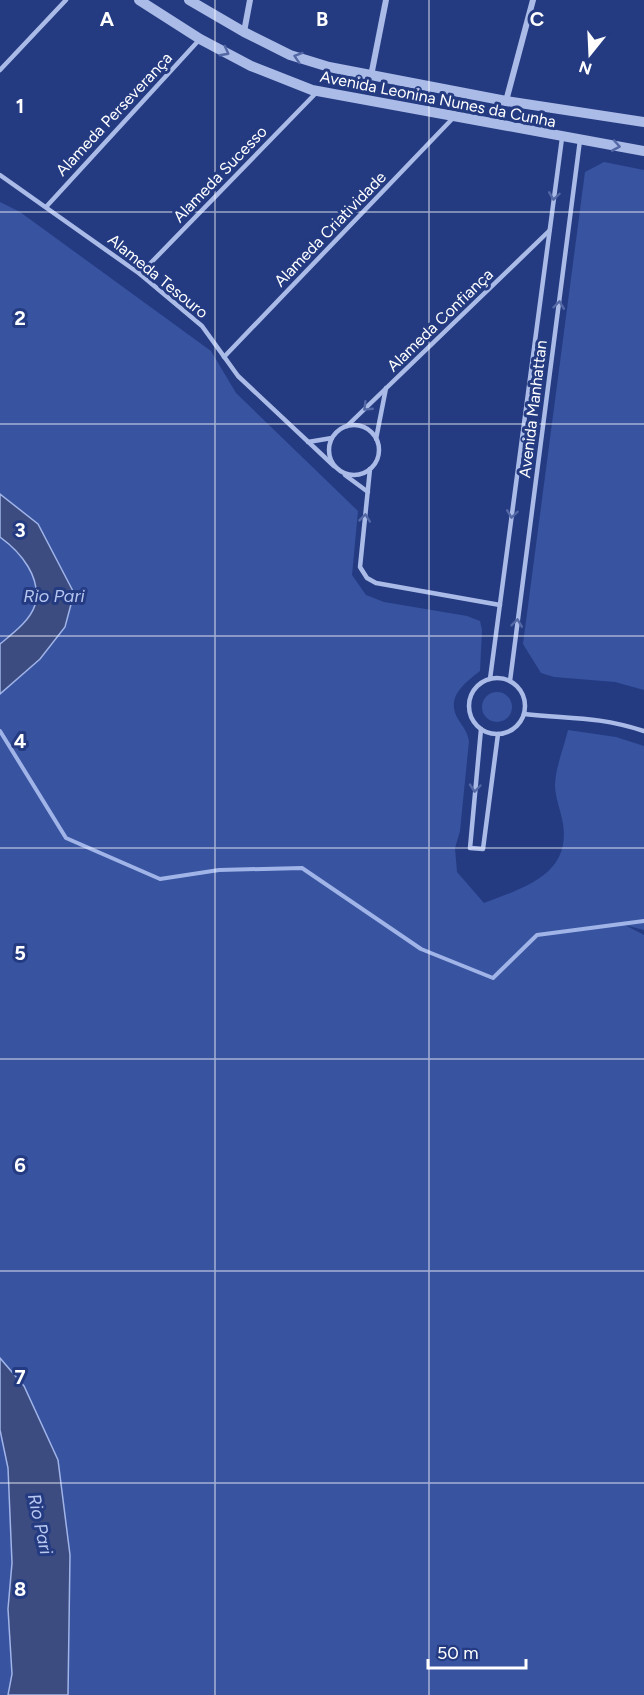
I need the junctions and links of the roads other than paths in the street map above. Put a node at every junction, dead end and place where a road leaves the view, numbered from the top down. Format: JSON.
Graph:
{"nodes":[{"id":1,"x":66,"y":0,"type":"edge"},
{"id":2,"x":139,"y":0,"type":"edge"},
{"id":3,"x":189,"y":0,"type":"edge"},
{"id":4,"x":250,"y":0,"type":"edge"},
{"id":5,"x":386,"y":0,"type":"edge"},
{"id":6,"x":533,"y":0,"type":"edge"},
{"id":7,"x":244,"y":32,"type":"junction"},
{"id":8,"x":200,"y":39,"type":"junction"},
{"id":9,"x":0,"y":70,"type":"edge"},
{"id":10,"x":371,"y":76,"type":"junction"},
{"id":11,"x":317,"y":91,"type":"junction"},
{"id":12,"x":506,"y":101,"type":"junction"},
{"id":13,"x":454,"y":117,"type":"junction"},
{"id":14,"x":644,"y":122,"type":"edge"},
{"id":15,"x":562,"y":138,"type":"junction"},
{"id":16,"x":580,"y":140,"type":"junction"},
{"id":17,"x":644,"y":151,"type":"edge"},
{"id":18,"x":0,"y":175,"type":"edge"},
{"id":19,"x":45,"y":207,"type":"junction"},
{"id":20,"x":549,"y":231,"type":"junction"},
{"id":21,"x":140,"y":274,"type":"junction"},
{"id":22,"x":224,"y":357,"type":"junction"},
{"id":23,"x":386,"y":388,"type":"junction"},
{"id":24,"x":347,"y":426,"type":"junction"},
{"id":25,"x":332,"y":438,"type":"junction"},
{"id":26,"x":376,"y":439,"type":"junction"},
{"id":27,"x":308,"y":442,"type":"junction"},
{"id":28,"x":334,"y":466,"type":"junction"},
{"id":29,"x":370,"y":469,"type":"junction"},
{"id":30,"x":341,"y":472,"type":"junction"},
{"id":31,"x":368,"y":492,"type":"junction"},
{"id":32,"x":500,"y":605,"type":"junction"},
{"id":33,"x":490,"y":679,"type":"junction"},
{"id":34,"x":510,"y":681,"type":"junction"},
{"id":35,"x":524,"y":714,"type":"junction"},
{"id":36,"x":481,"y":729,"type":"junction"},
{"id":37,"x":644,"y":731,"type":"edge"},
{"id":38,"x":498,"y":734,"type":"junction"}],
"edges":[{"from":1,"to":9,"type":"lane"},
{"from":2,"to":8,"type":"street","name":"Avenida Leonina Nunes da Cunha"},
{"from":3,"to":7,"type":"street","name":"Avenida Leonina Nunes da Cunha"},
{"from":4,"to":7,"type":"street"},
{"from":5,"to":10,"type":"street"},
{"from":6,"to":12,"type":"street"},
{"from":10,"to":7,"type":"street","name":"Avenida Leonina Nunes da Cunha","one_way":true},
{"from":8,"to":11,"type":"street","name":"Avenida Leonina Nunes da Cunha","one_way":true},
{"from":8,"to":19,"type":"lane","name":"Alameda Perseverança"},
{"from":10,"to":12,"type":"street","name":"Avenida Leonina Nunes da Cunha"},
{"from":11,"to":13,"type":"street","name":"Avenida Leonina Nunes da Cunha"},
{"from":11,"to":21,"type":"lane","name":"Alameda Sucesso"},
{"from":12,"to":14,"type":"street","name":"Avenida Leonina Nunes da Cunha"},
{"from":13,"to":15,"type":"street","name":"Avenida Leonina Nunes da Cunha"},
{"from":13,"to":22,"type":"lane","name":"Alameda Criatividade"},
{"from":15,"to":16,"type":"street","name":"Avenida Leonina Nunes da Cunha"},
{"from":15,"to":20,"type":"lane","name":"Avenida Manhattan","one_way":true},
{"from":16,"to":17,"type":"street","name":"Avenida Leonina Nunes da Cunha","one_way":true},
{"from":34,"to":16,"type":"lane","name":"Avenida Manhattan","one_way":true},
{"from":18,"to":19,"type":"lane","name":"Alameda Tesouro"},
{"from":19,"to":21,"type":"lane","name":"Alameda Tesouro"},
{"from":20,"to":23,"type":"lane","name":"Alameda Confiança"},
{"from":20,"to":32,"type":"lane","name":"Avenida Manhattan","one_way":true},
{"from":21,"to":22,"type":"lane","name":"Alameda Tesouro"},
{"from":22,"to":27,"type":"lane","name":"Alameda Tesouro"},
{"from":23,"to":24,"type":"lane","name":"Alameda Confiança","one_way":true},
{"from":23,"to":26,"type":"lane"},
{"from":24,"to":25,"type":"lane"},
{"from":24,"to":26,"type":"lane"},
{"from":25,"to":27,"type":"lane"},
{"from":25,"to":28,"type":"lane"},
{"from":26,"to":29,"type":"lane"},
{"from":27,"to":28,"type":"lane","name":"Alameda Tesouro"},
{"from":28,"to":30,"type":"lane"},
{"from":29,"to":30,"type":"lane"},
{"from":29,"to":31,"type":"lane"},
{"from":30,"to":31,"type":"lane"},
{"from":32,"to":31,"type":"lane","one_way":true},
{"from":32,"to":33,"type":"lane","name":"Avenida Manhattan"},
{"from":33,"to":34,"type":"lane"},
{"from":33,"to":36,"type":"lane"},
{"from":34,"to":35,"type":"lane"},
{"from":35,"to":37,"type":"lane"},
{"from":35,"to":38,"type":"lane"},
{"from":36,"to":38,"type":"lane"},
{"from":36,"to":38,"type":"lane","one_way":true}]}
